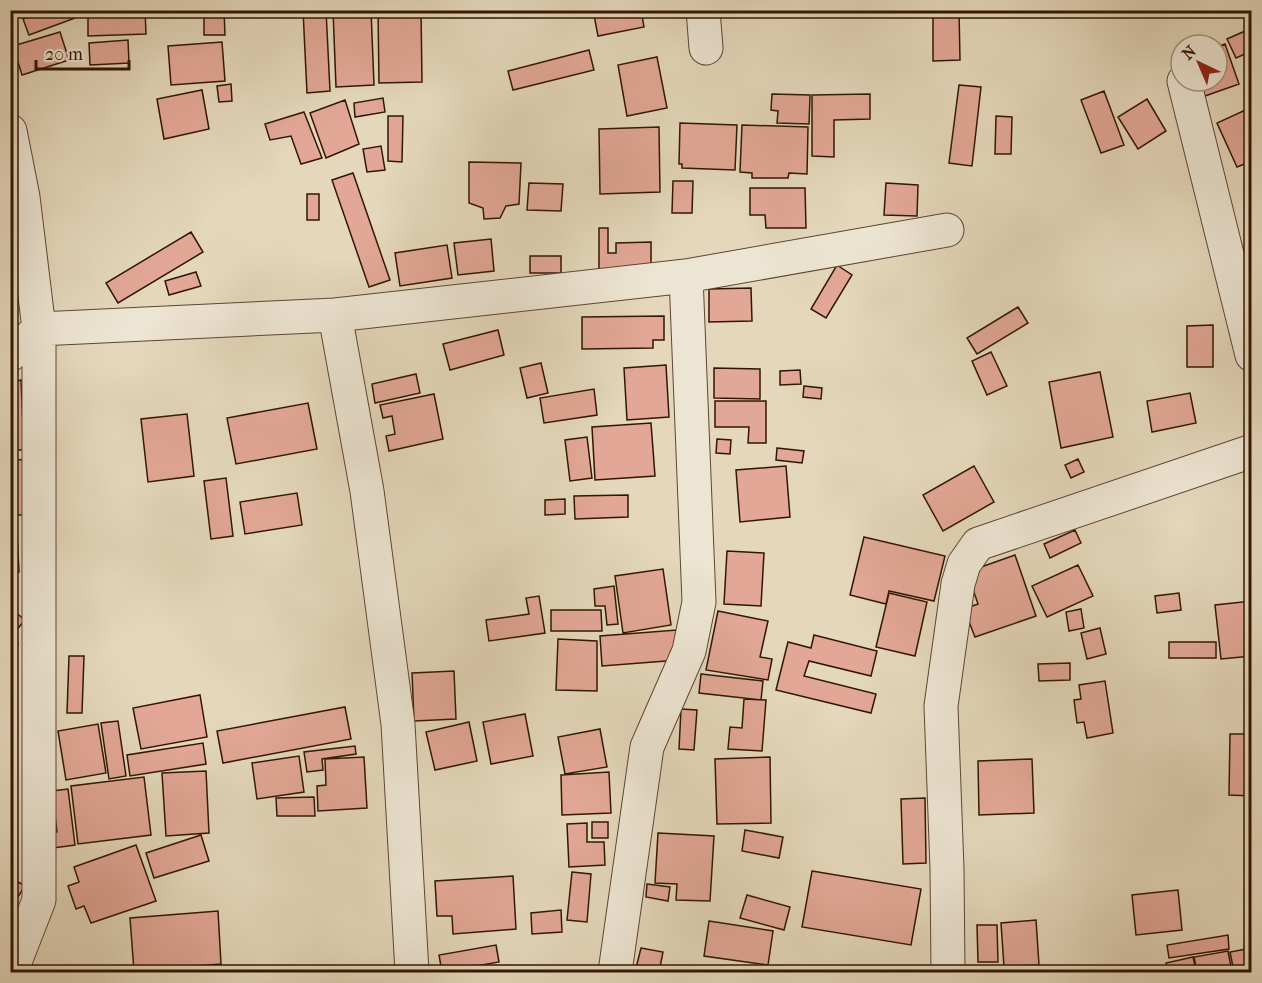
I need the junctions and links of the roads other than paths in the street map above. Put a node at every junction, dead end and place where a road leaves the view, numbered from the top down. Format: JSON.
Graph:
{"nodes":[{"id":1,"x":703,"y":10,"type":"edge"},
{"id":2,"x":706,"y":48,"type":"dead end"},
{"id":3,"x":1187,"y":93,"type":"edge"},
{"id":4,"x":10,"y":131,"type":"edge"},
{"id":5,"x":16,"y":199,"type":"edge"},
{"id":6,"x":947,"y":230,"type":"dead end"},
{"id":7,"x":686,"y":276,"type":"junction"},
{"id":8,"x":334,"y":315,"type":"junction"},
{"id":9,"x":39,"y":329,"type":"junction"},
{"id":10,"x":10,"y":355,"type":"edge"},
{"id":11,"x":1251,"y":355,"type":"edge"},
{"id":12,"x":1251,"y":451,"type":"edge"},
{"id":13,"x":11,"y":972,"type":"edge"},
{"id":14,"x":412,"y":972,"type":"edge"},
{"id":15,"x":615,"y":972,"type":"edge"},
{"id":16,"x":948,"y":972,"type":"edge"}],
"edges":[{"from":1,"to":2,"type":"street"},
{"from":3,"to":11,"type":"street"},
{"from":4,"to":5,"type":"street"},
{"from":5,"to":9,"type":"street"},
{"from":6,"to":7,"type":"street"},
{"from":7,"to":8,"type":"street"},
{"from":7,"to":15,"type":"street"},
{"from":8,"to":9,"type":"street"},
{"from":8,"to":14,"type":"street"},
{"from":9,"to":10,"type":"street"},
{"from":9,"to":13,"type":"street"},
{"from":12,"to":16,"type":"street"}]}
